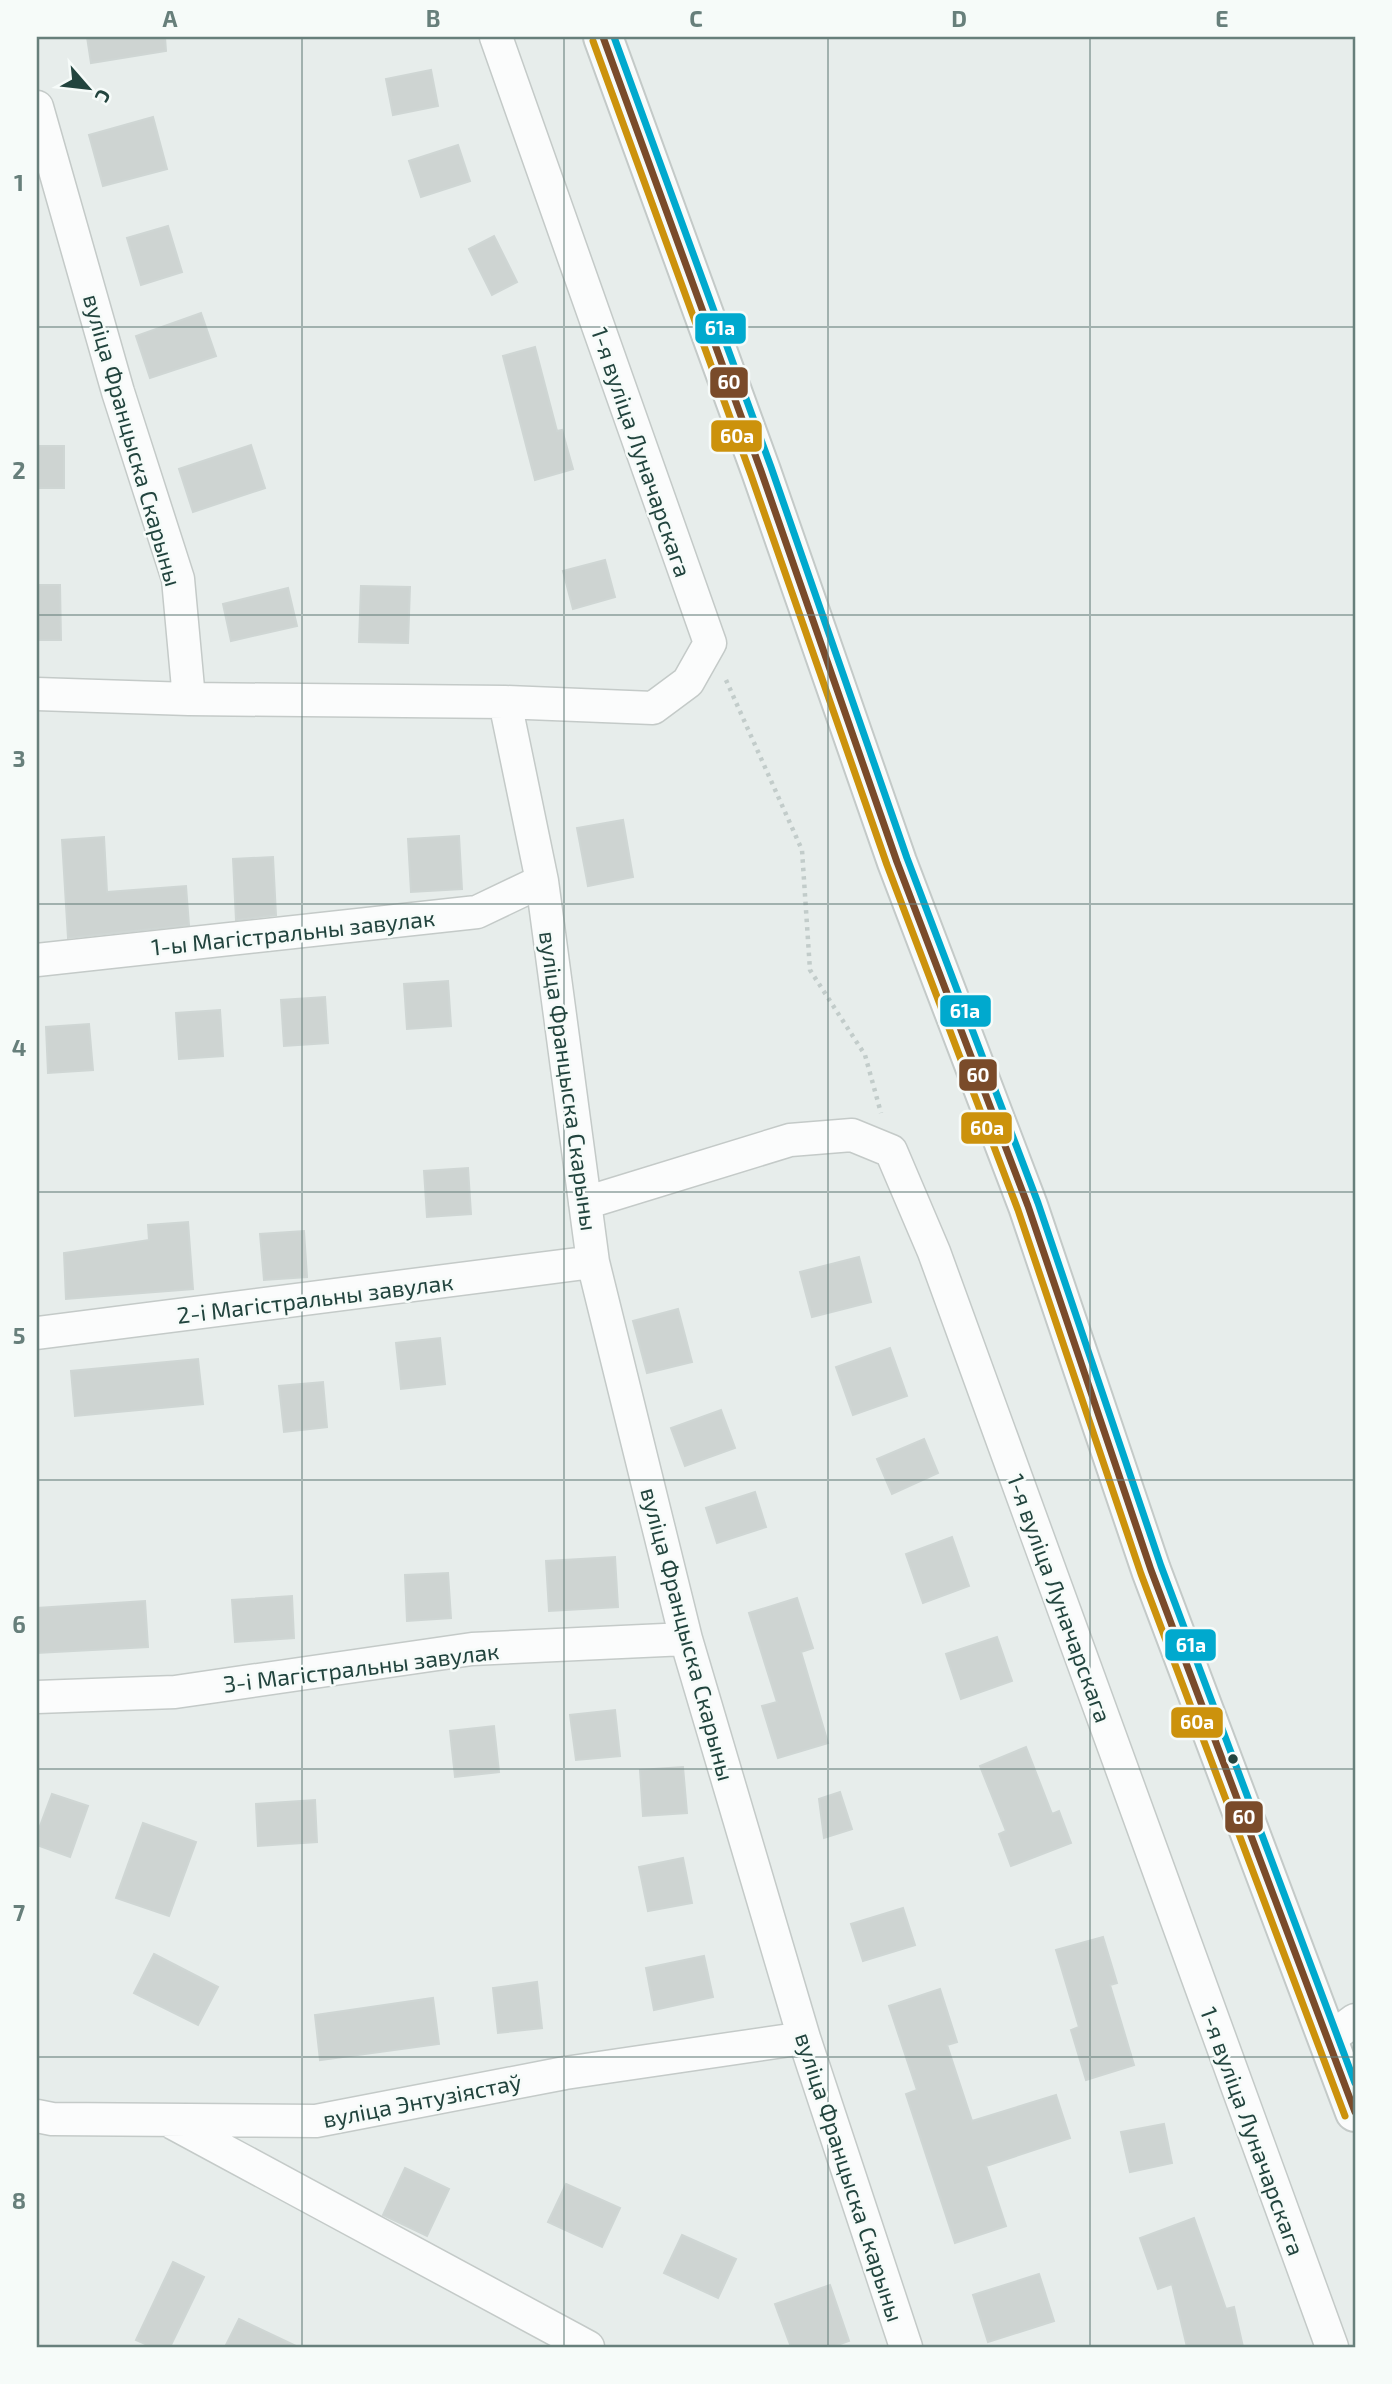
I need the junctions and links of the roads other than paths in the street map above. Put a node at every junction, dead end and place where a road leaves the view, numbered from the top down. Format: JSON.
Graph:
{"nodes":[{"id":1,"x":496,"y":37,"type":"edge"},
{"id":2,"x":603,"y":37,"type":"edge"},
{"id":3,"x":37,"y":107,"type":"edge"},
{"id":4,"x":37,"y":694,"type":"edge"},
{"id":5,"x":189,"y":699,"type":"junction"},
{"id":6,"x":505,"y":702,"type":"junction"},
{"id":7,"x":542,"y":881,"type":"junction"},
{"id":8,"x":37,"y":960,"type":"edge"},
{"id":9,"x":585,"y":1203,"type":"junction"},
{"id":10,"x":593,"y":1262,"type":"junction"},
{"id":11,"x":37,"y":1333,"type":"edge"},
{"id":12,"x":686,"y":1639,"type":"junction"},
{"id":13,"x":37,"y":1697,"type":"edge"},
{"id":14,"x":1342,"y":2030,"type":"edge"},
{"id":15,"x":804,"y":2038,"type":"junction"},
{"id":16,"x":1355,"y":2112,"type":"edge"},
{"id":17,"x":37,"y":2116,"type":"edge"},
{"id":18,"x":170,"y":2121,"type":"junction"},
{"id":19,"x":588,"y":2347,"type":"edge"},
{"id":20,"x":906,"y":2347,"type":"edge"},
{"id":21,"x":1332,"y":2347,"type":"edge"}],
"edges":[{"from":1,"to":6,"type":"street","name":"1-я вуліца Луначарскага"},
{"from":2,"to":14,"type":"street"},
{"from":3,"to":5,"type":"street","name":"вуліца Францыска Скарыны"},
{"from":4,"to":5,"type":"street"},
{"from":5,"to":6,"type":"street"},
{"from":6,"to":7,"type":"street","name":"вуліца Францыска Скарыны"},
{"from":7,"to":8,"type":"street","name":"1-ы Магістральны завулак"},
{"from":7,"to":9,"type":"street","name":"вуліца Францыска Скарыны"},
{"from":9,"to":10,"type":"street","name":"вуліца Францыска Скарыны"},
{"from":9,"to":21,"type":"street","name":"1-я вуліца Луначарскага"},
{"from":10,"to":11,"type":"street","name":"2-і Магістральны завулак"},
{"from":10,"to":12,"type":"street","name":"вуліца Францыска Скарыны"},
{"from":12,"to":13,"type":"street","name":"3-і Магістральны завулак"},
{"from":12,"to":15,"type":"street","name":"вуліца Францыска Скарыны"},
{"from":14,"to":16,"type":"street"},
{"from":15,"to":18,"type":"street","name":"вуліца Энтузіястаў"},
{"from":15,"to":20,"type":"street","name":"вуліца Францыска Скарыны"},
{"from":17,"to":18,"type":"street","name":"вуліца Энтузіястаў"},
{"from":18,"to":19,"type":"street"}]}
